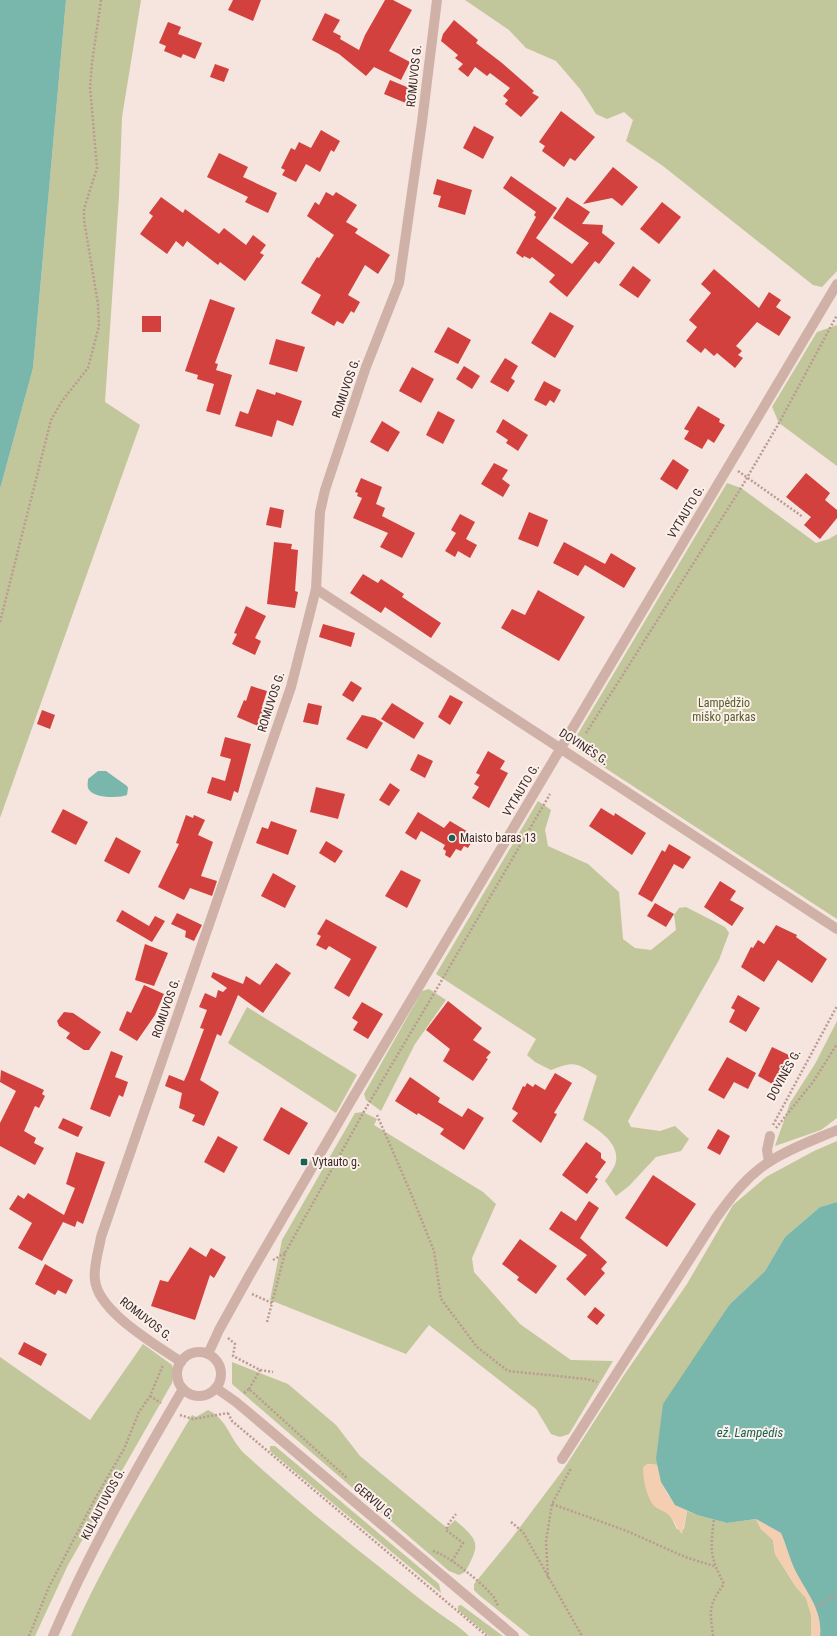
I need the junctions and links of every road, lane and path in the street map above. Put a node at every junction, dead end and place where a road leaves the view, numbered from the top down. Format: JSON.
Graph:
{"nodes":[{"id":1,"x":101,"y":0,"type":"edge"},
{"id":2,"x":437,"y":0,"type":"edge"},
{"id":3,"x":837,"y":284,"type":"edge"},
{"id":4,"x":837,"y":315,"type":"edge"},
{"id":5,"x":730,"y":465,"type":"junction"},
{"id":6,"x":746,"y":477,"type":"junction"},
{"id":7,"x":803,"y":517,"type":"dead end"},
{"id":8,"x":316,"y":589,"type":"junction"},
{"id":9,"x":0,"y":622,"type":"edge"},
{"id":10,"x":584,"y":736,"type":"dead end"},
{"id":11,"x":562,"y":748,"type":"junction"},
{"id":12,"x":552,"y":789,"type":"dead end"},
{"id":13,"x":837,"y":929,"type":"edge"},
{"id":14,"x":837,"y":1006,"type":"edge"},
{"id":15,"x":837,"y":1044,"type":"edge"},
{"id":16,"x":377,"y":1115,"type":"dead end"},
{"id":17,"x":837,"y":1130,"type":"edge"},
{"id":18,"x":770,"y":1136,"type":"junction"},
{"id":19,"x":769,"y":1162,"type":"junction"},
{"id":20,"x":242,"y":1289,"type":"junction"},
{"id":21,"x":272,"y":1302,"type":"junction"},
{"id":22,"x":267,"y":1322,"type":"dead end"},
{"id":23,"x":219,"y":1330,"type":"junction"},
{"id":24,"x":168,"y":1353,"type":"junction"},
{"id":25,"x":208,"y":1354,"type":"junction"},
{"id":26,"x":181,"y":1362,"type":"junction"},
{"id":27,"x":260,"y":1370,"type":"junction"},
{"id":28,"x":273,"y":1372,"type":"dead end"},
{"id":29,"x":609,"y":1385,"type":"junction"},
{"id":30,"x":216,"y":1388,"type":"junction"},
{"id":31,"x":184,"y":1389,"type":"junction"},
{"id":32,"x":249,"y":1389,"type":"dead end"},
{"id":33,"x":150,"y":1396,"type":"junction"},
{"id":34,"x":171,"y":1410,"type":"junction"},
{"id":35,"x":562,"y":1459,"type":"dead end"},
{"id":36,"x":574,"y":1463,"type":"dead end"},
{"id":37,"x":552,"y":1504,"type":"junction"},
{"id":38,"x":456,"y":1514,"type":"dead end"},
{"id":39,"x":714,"y":1520,"type":"dead end"},
{"id":40,"x":511,"y":1522,"type":"dead end"},
{"id":41,"x":452,"y":1561,"type":"dead end"},
{"id":42,"x":714,"y":1566,"type":"junction"},
{"id":43,"x":548,"y":1578,"type":"junction"},
{"id":44,"x":837,"y":1594,"type":"edge"},
{"id":45,"x":817,"y":1607,"type":"dead end"},
{"id":46,"x":29,"y":1636,"type":"edge"},
{"id":47,"x":53,"y":1636,"type":"edge"},
{"id":48,"x":487,"y":1636,"type":"edge"},
{"id":49,"x":514,"y":1636,"type":"edge"},
{"id":50,"x":582,"y":1636,"type":"edge"},
{"id":51,"x":713,"y":1636,"type":"edge"}],
"edges":[{"from":1,"to":9,"type":"path"},
{"from":2,"to":8,"type":"street","name":"ROMUVOS G."},
{"from":3,"to":5,"type":"street","name":"VYTAUTO G."},
{"from":4,"to":6,"type":"path"},
{"from":5,"to":6,"type":"path"},
{"from":5,"to":11,"type":"street","name":"VYTAUTO G."},
{"from":6,"to":7,"type":"path"},
{"from":6,"to":10,"type":"path"},
{"from":8,"to":11,"type":"street","name":"DOVINĖS G."},
{"from":8,"to":24,"type":"street","name":"ROMUVOS G."},
{"from":11,"to":13,"type":"street","name":"DOVINĖS G."},
{"from":11,"to":20,"type":"street","name":"VYTAUTO G."},
{"from":12,"to":21,"type":"path"},
{"from":14,"to":18,"type":"path","name":"DOVINĖS G."},
{"from":15,"to":18,"type":"path"},
{"from":16,"to":29,"type":"path"},
{"from":17,"to":19,"type":"street"},
{"from":18,"to":19,"type":"street"},
{"from":19,"to":29,"type":"street"},
{"from":20,"to":21,"type":"path"},
{"from":20,"to":23,"type":"street","name":"VYTAUTO G."},
{"from":21,"to":22,"type":"path"},
{"from":23,"to":25,"type":"street","name":"VYTAUTO G."},
{"from":23,"to":27,"type":"path"},
{"from":24,"to":26,"type":"street","name":"ROMUVOS G."},
{"from":24,"to":33,"type":"path"},
{"from":25,"to":26,"type":"street"},
{"from":25,"to":30,"type":"street"},
{"from":26,"to":31,"type":"street"},
{"from":27,"to":28,"type":"path"},
{"from":27,"to":32,"type":"path"},
{"from":29,"to":35,"type":"street"},
{"from":30,"to":31,"type":"street"},
{"from":30,"to":49,"type":"street","name":"GERVIŲ G."},
{"from":31,"to":34,"type":"street","name":"KULAUTUVOS G."},
{"from":33,"to":34,"type":"path"},
{"from":33,"to":46,"type":"path"},
{"from":34,"to":47,"type":"street","name":"KULAUTUVOS G."},
{"from":34,"to":48,"type":"path"},
{"from":36,"to":37,"type":"path"},
{"from":37,"to":42,"type":"path"},
{"from":37,"to":43,"type":"path"},
{"from":38,"to":41,"type":"path"},
{"from":39,"to":42,"type":"path"},
{"from":40,"to":43,"type":"path"},
{"from":42,"to":51,"type":"path"},
{"from":43,"to":50,"type":"path"},
{"from":44,"to":45,"type":"path"}]}
